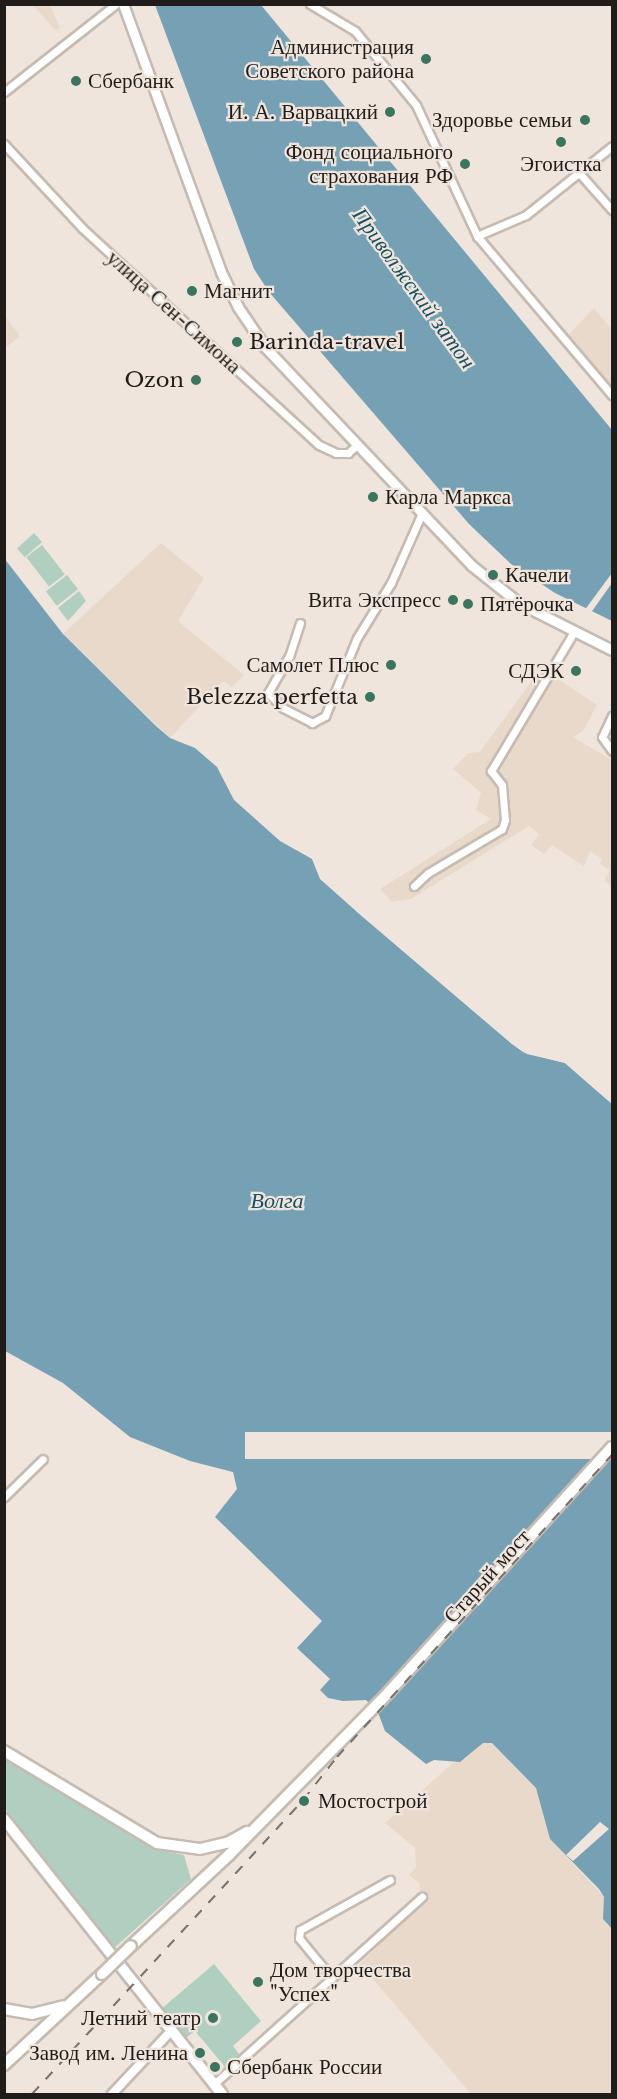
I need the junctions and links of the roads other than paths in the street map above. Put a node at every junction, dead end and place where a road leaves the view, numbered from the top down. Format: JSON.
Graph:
{"nodes":[{"id":1,"x":116,"y":4,"type":"edge"},
{"id":2,"x":123,"y":4,"type":"edge"},
{"id":3,"x":310,"y":4,"type":"edge"},
{"id":4,"x":4,"y":92,"type":"edge"},
{"id":5,"x":4,"y":144,"type":"edge"},
{"id":6,"x":612,"y":146,"type":"edge"},
{"id":7,"x":581,"y":175,"type":"junction"},
{"id":8,"x":612,"y":210,"type":"edge"},
{"id":9,"x":477,"y":236,"type":"junction"},
{"id":10,"x":612,"y":395,"type":"edge"},
{"id":11,"x":357,"y":445,"type":"junction"},
{"id":12,"x":422,"y":513,"type":"junction"},
{"id":13,"x":300,"y":623,"type":"dead end"},
{"id":14,"x":574,"y":632,"type":"junction"},
{"id":15,"x":612,"y":650,"type":"edge"},
{"id":16,"x":612,"y":716,"type":"edge"},
{"id":17,"x":612,"y":751,"type":"edge"},
{"id":18,"x":414,"y":886,"type":"dead end"},
{"id":19,"x":612,"y":1439,"type":"edge"},
{"id":20,"x":612,"y":1448,"type":"edge"},
{"id":21,"x":43,"y":1459,"type":"dead end"},
{"id":22,"x":4,"y":1497,"type":"edge"},
{"id":23,"x":364,"y":1715,"type":"junction"},
{"id":24,"x":4,"y":1750,"type":"edge"},
{"id":25,"x":266,"y":1817,"type":"junction"},
{"id":26,"x":4,"y":1819,"type":"edge"},
{"id":27,"x":390,"y":1880,"type":"dead end"},
{"id":28,"x":422,"y":1897,"type":"dead end"},
{"id":29,"x":331,"y":1977,"type":"junction"},
{"id":30,"x":76,"y":1998,"type":"junction"},
{"id":31,"x":4,"y":2009,"type":"edge"},
{"id":32,"x":171,"y":2031,"type":"junction"},
{"id":33,"x":4,"y":2065,"type":"edge"},
{"id":34,"x":214,"y":2084,"type":"junction"},
{"id":35,"x":112,"y":2094,"type":"edge"},
{"id":36,"x":222,"y":2094,"type":"edge"}],
"edges":[{"from":1,"to":4,"type":"street"},
{"from":2,"to":11,"type":"main road"},
{"from":3,"to":9,"type":"street"},
{"from":5,"to":11,"type":"street","name":"улица Сен-Симона"},
{"from":6,"to":7,"type":"street"},
{"from":7,"to":8,"type":"street"},
{"from":7,"to":9,"type":"street"},
{"from":9,"to":10,"type":"street"},
{"from":11,"to":12,"type":"main road"},
{"from":12,"to":13,"type":"street"},
{"from":12,"to":14,"type":"main road"},
{"from":14,"to":15,"type":"main road"},
{"from":14,"to":18,"type":"street"},
{"from":16,"to":17,"type":"street"},
{"from":19,"to":23,"type":"main road","name":"Старый мост"},
{"from":20,"to":23,"type":"main road","name":"Старый мост"},
{"from":21,"to":22,"type":"street"},
{"from":23,"to":25,"type":"main road","name":"Старый мост"},
{"from":24,"to":25,"type":"main road"},
{"from":25,"to":30,"type":"main road","bridge":true},
{"from":26,"to":32,"type":"main road"},
{"from":27,"to":29,"type":"street"},
{"from":28,"to":29,"type":"street"},
{"from":29,"to":34,"type":"street"},
{"from":30,"to":31,"type":"main road"},
{"from":30,"to":33,"type":"main road"},
{"from":32,"to":34,"type":"main road"},
{"from":32,"to":35,"type":"street"},
{"from":34,"to":36,"type":"main road"}]}
